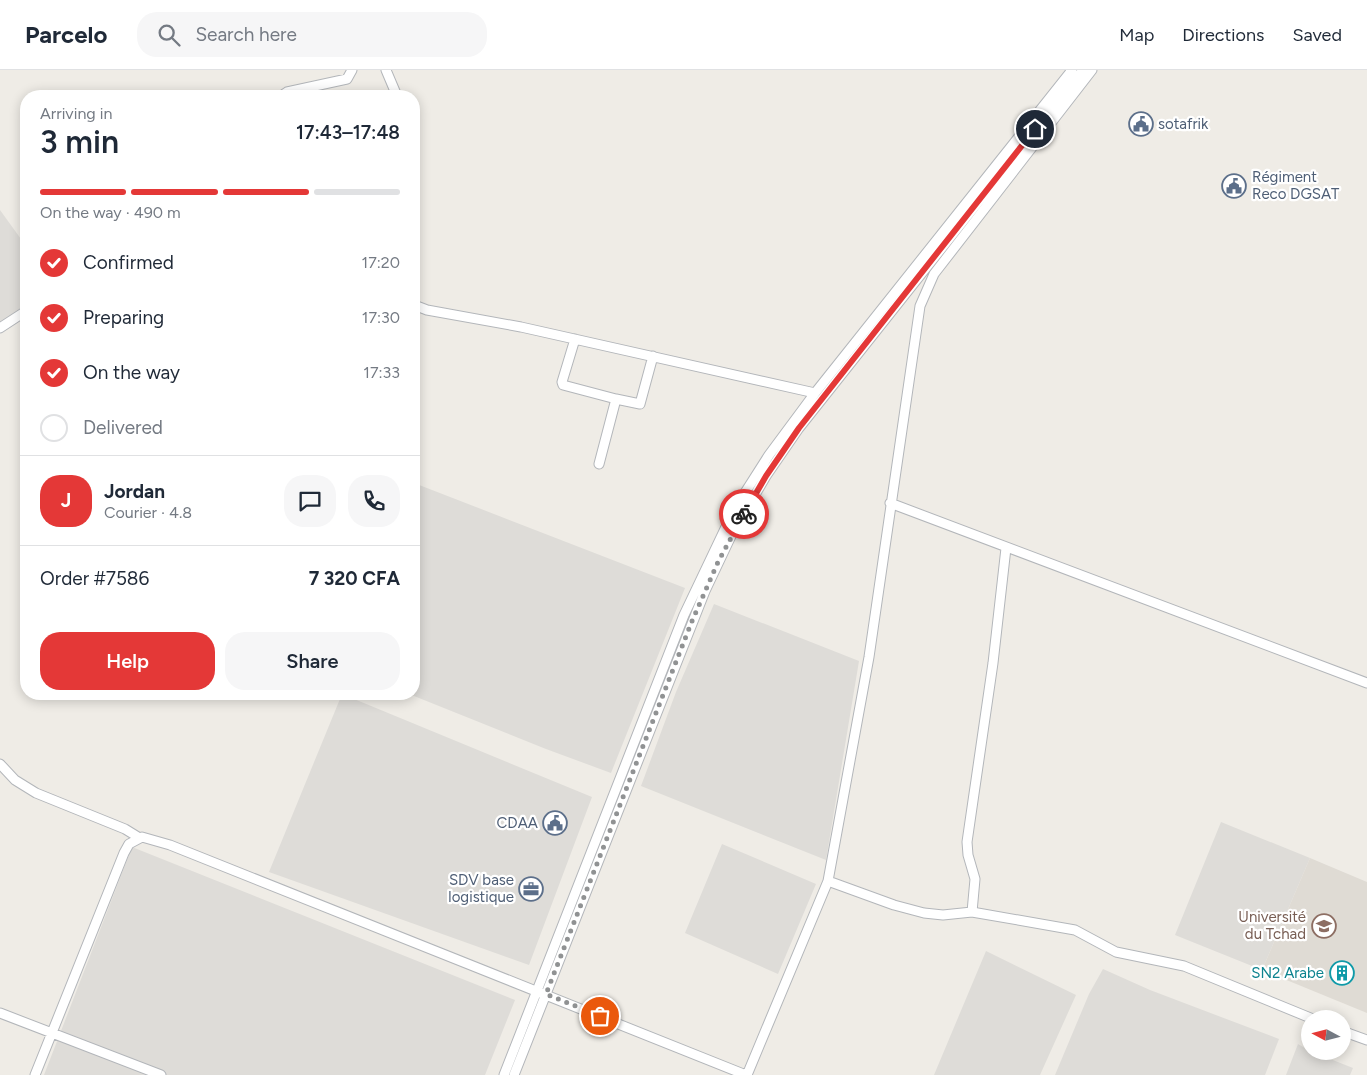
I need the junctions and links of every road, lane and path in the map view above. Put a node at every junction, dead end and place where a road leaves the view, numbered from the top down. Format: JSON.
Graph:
{"nodes":[{"id":1,"x":352,"y":70,"type":"edge"},
{"id":2,"x":386,"y":70,"type":"edge"},
{"id":3,"x":1072,"y":70,"type":"edge"},
{"id":4,"x":1083,"y":70,"type":"edge"},
{"id":5,"x":1092,"y":70,"type":"edge"},
{"id":6,"x":296,"y":90,"type":"edge"},
{"id":7,"x":394,"y":90,"type":"edge"},
{"id":8,"x":420,"y":307,"type":"edge"},
{"id":9,"x":20,"y":315,"type":"edge"},
{"id":10,"x":0,"y":328,"type":"edge"},
{"id":11,"x":576,"y":339,"type":"junction"},
{"id":12,"x":653,"y":356,"type":"junction"},
{"id":13,"x":815,"y":393,"type":"junction"},
{"id":14,"x":616,"y":399,"type":"junction"},
{"id":15,"x":599,"y":464,"type":"dead end"},
{"id":16,"x":890,"y":503,"type":"junction"},
{"id":17,"x":1006,"y":548,"type":"junction"},
{"id":18,"x":1367,"y":683,"type":"edge"},
{"id":19,"x":0,"y":764,"type":"edge"},
{"id":20,"x":138,"y":837,"type":"junction"},
{"id":21,"x":828,"y":881,"type":"junction"},
{"id":22,"x":972,"y":912,"type":"junction"},
{"id":23,"x":541,"y":993,"type":"junction"},
{"id":24,"x":0,"y":1013,"type":"edge"},
{"id":25,"x":1301,"y":1014,"type":"edge"},
{"id":26,"x":53,"y":1032,"type":"junction"},
{"id":27,"x":1351,"y":1034,"type":"edge"},
{"id":28,"x":1367,"y":1040,"type":"edge"},
{"id":29,"x":36,"y":1075,"type":"edge"},
{"id":30,"x":162,"y":1075,"type":"edge"},
{"id":31,"x":504,"y":1075,"type":"edge"},
{"id":32,"x":514,"y":1075,"type":"edge"},
{"id":33,"x":746,"y":1075,"type":"edge"}],
"edges":[{"from":1,"to":6,"type":"street"},
{"from":2,"to":7,"type":"street"},
{"from":3,"to":13,"type":"street"},
{"from":4,"to":23,"type":"street"},
{"from":5,"to":16,"type":"street"},
{"from":8,"to":11,"type":"street"},
{"from":9,"to":10,"type":"street"},
{"from":11,"to":12,"type":"street"},
{"from":11,"to":14,"type":"street"},
{"from":12,"to":13,"type":"street"},
{"from":12,"to":14,"type":"street"},
{"from":13,"to":23,"type":"street"},
{"from":14,"to":15,"type":"street"},
{"from":16,"to":17,"type":"street"},
{"from":16,"to":21,"type":"street"},
{"from":17,"to":18,"type":"street"},
{"from":17,"to":22,"type":"street"},
{"from":19,"to":20,"type":"street"},
{"from":20,"to":23,"type":"street"},
{"from":20,"to":26,"type":"street"},
{"from":21,"to":22,"type":"street"},
{"from":21,"to":33,"type":"street"},
{"from":22,"to":25,"type":"street"},
{"from":23,"to":31,"type":"street"},
{"from":23,"to":32,"type":"street"},
{"from":23,"to":33,"type":"street"},
{"from":24,"to":26,"type":"street"},
{"from":26,"to":29,"type":"street"},
{"from":26,"to":30,"type":"street"},
{"from":27,"to":28,"type":"street"}]}
